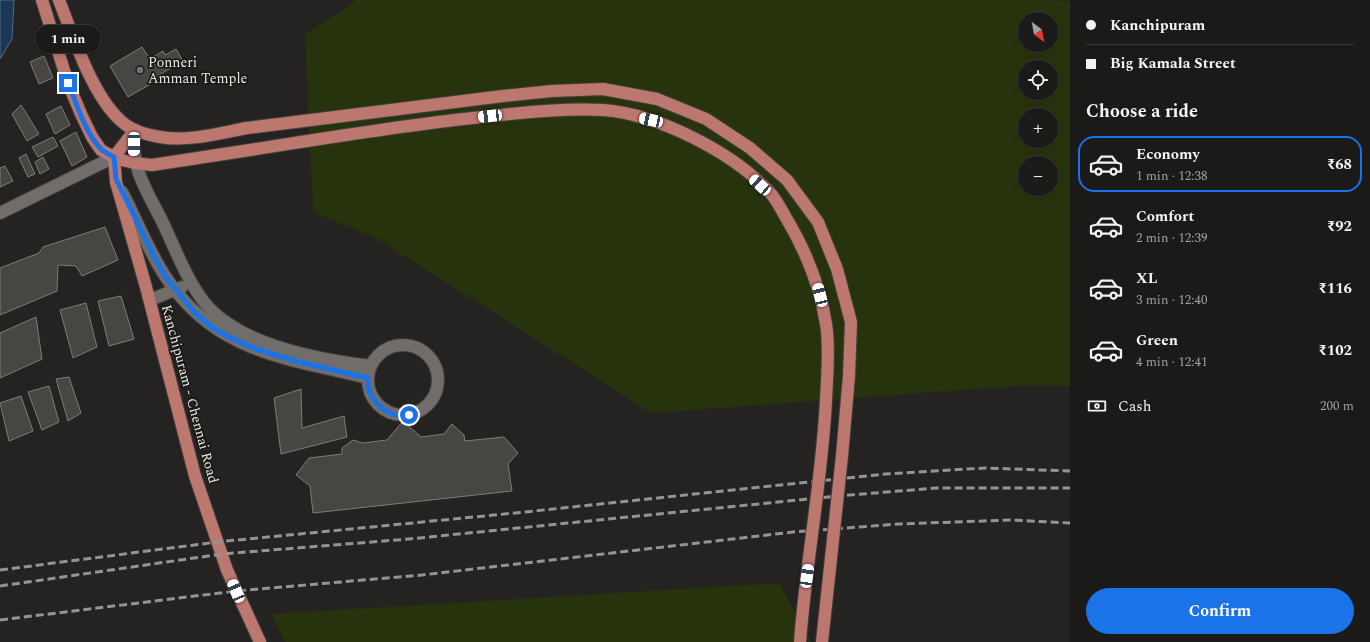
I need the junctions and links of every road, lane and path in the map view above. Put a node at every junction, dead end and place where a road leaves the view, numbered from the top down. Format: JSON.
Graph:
{"nodes":[{"id":1,"x":42,"y":0,"type":"edge"},
{"id":2,"x":59,"y":0,"type":"edge"},
{"id":3,"x":135,"y":130,"type":"junction"},
{"id":4,"x":114,"y":157,"type":"junction"},
{"id":5,"x":135,"y":163,"type":"junction"},
{"id":6,"x":116,"y":179,"type":"junction"},
{"id":7,"x":0,"y":213,"type":"edge"},
{"id":8,"x":191,"y":281,"type":"junction"},
{"id":9,"x":176,"y":290,"type":"junction"},
{"id":10,"x":150,"y":300,"type":"junction"},
{"id":11,"x":369,"y":372,"type":"junction"},
{"id":12,"x":260,"y":642,"type":"edge"},
{"id":13,"x":800,"y":642,"type":"edge"},
{"id":14,"x":822,"y":642,"type":"edge"}],
"edges":[{"from":1,"to":4,"type":"main road"},
{"from":2,"to":3,"type":"main road"},
{"from":3,"to":4,"type":"main road"},
{"from":3,"to":5,"type":"street"},
{"from":3,"to":14,"type":"main road","bridge":true},
{"from":4,"to":5,"type":"main road"},
{"from":4,"to":6,"type":"main road","name":"Kanchipuram - Chennai Road"},
{"from":4,"to":7,"type":"street"},
{"from":5,"to":8,"type":"street"},
{"from":5,"to":13,"type":"main road","bridge":true},
{"from":6,"to":9,"type":"street"},
{"from":6,"to":10,"type":"main road","name":"Kanchipuram - Chennai Road"},
{"from":8,"to":9,"type":"street"},
{"from":8,"to":11,"type":"street"},
{"from":9,"to":10,"type":"street"},
{"from":9,"to":11,"type":"street"},
{"from":10,"to":12,"type":"main road","name":"Kanchipuram - Chennai Road"},
{"from":11,"to":11,"type":"street"}]}
